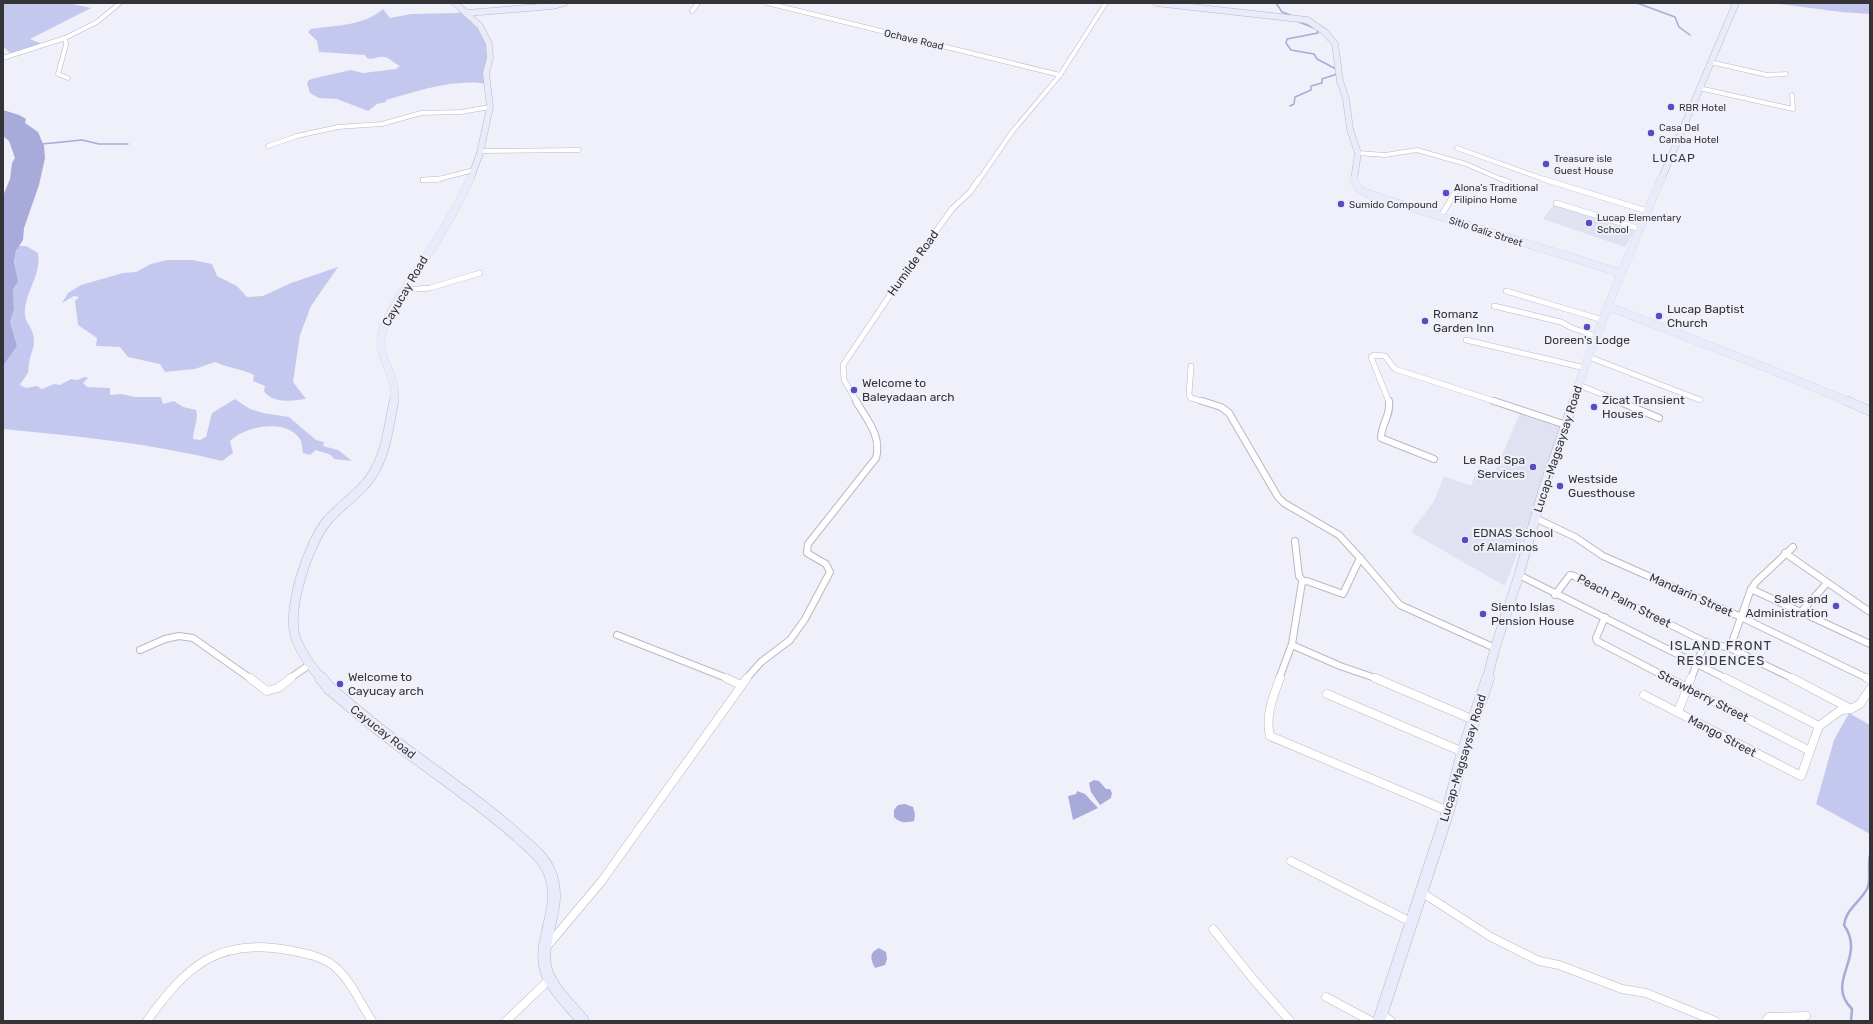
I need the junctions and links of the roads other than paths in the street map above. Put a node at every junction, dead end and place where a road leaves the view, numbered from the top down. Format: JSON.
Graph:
{"nodes":[{"id":1,"x":120,"y":3,"type":"edge"},
{"id":2,"x":455,"y":3,"type":"edge"},
{"id":3,"x":564,"y":3,"type":"edge"},
{"id":4,"x":698,"y":3,"type":"edge"},
{"id":5,"x":767,"y":3,"type":"edge"},
{"id":6,"x":1106,"y":3,"type":"edge"},
{"id":7,"x":1156,"y":3,"type":"edge"},
{"id":8,"x":1736,"y":3,"type":"edge"},
{"id":9,"x":692,"y":11,"type":"dead end"},
{"id":10,"x":467,"y":13,"type":"junction"},
{"id":11,"x":65,"y":38,"type":"junction"},
{"id":12,"x":3,"y":58,"type":"edge"},
{"id":13,"x":1710,"y":62,"type":"junction"},
{"id":14,"x":1786,"y":74,"type":"dead end"},
{"id":15,"x":1060,"y":75,"type":"junction"},
{"id":16,"x":68,"y":78,"type":"dead end"},
{"id":17,"x":1699,"y":88,"type":"junction"},
{"id":18,"x":1792,"y":95,"type":"dead end"},
{"id":19,"x":490,"y":107,"type":"junction"},
{"id":20,"x":268,"y":146,"type":"dead end"},
{"id":21,"x":1457,"y":148,"type":"dead end"},
{"id":22,"x":579,"y":150,"type":"dead end"},
{"id":23,"x":480,"y":151,"type":"junction"},
{"id":24,"x":1358,"y":153,"type":"junction"},
{"id":25,"x":474,"y":170,"type":"junction"},
{"id":26,"x":423,"y":180,"type":"dead end"},
{"id":27,"x":1509,"y":182,"type":"dead end"},
{"id":28,"x":1456,"y":191,"type":"dead end"},
{"id":29,"x":1556,"y":203,"type":"dead end"},
{"id":30,"x":1647,"y":211,"type":"junction"},
{"id":31,"x":1441,"y":216,"type":"junction"},
{"id":32,"x":1640,"y":229,"type":"junction"},
{"id":33,"x":480,"y":273,"type":"dead end"},
{"id":34,"x":1621,"y":273,"type":"junction"},
{"id":35,"x":404,"y":290,"type":"junction"},
{"id":36,"x":1506,"y":291,"type":"dead end"},
{"id":37,"x":1494,"y":306,"type":"dead end"},
{"id":38,"x":1607,"y":306,"type":"junction"},
{"id":39,"x":1603,"y":320,"type":"junction"},
{"id":40,"x":1596,"y":336,"type":"junction"},
{"id":41,"x":1466,"y":340,"type":"dead end"},
{"id":42,"x":1589,"y":357,"type":"junction"},
{"id":43,"x":1191,"y":366,"type":"dead end"},
{"id":44,"x":1585,"y":368,"type":"junction"},
{"id":45,"x":1579,"y":386,"type":"junction"},
{"id":46,"x":1700,"y":400,"type":"dead end"},
{"id":47,"x":1870,"y":412,"type":"edge"},
{"id":48,"x":1659,"y":418,"type":"dead end"},
{"id":49,"x":1566,"y":425,"type":"junction"},
{"id":50,"x":1434,"y":459,"type":"dead end"},
{"id":51,"x":1535,"y":518,"type":"junction"},
{"id":52,"x":1295,"y":541,"type":"dead end"},
{"id":53,"x":1793,"y":546,"type":"dead end"},
{"id":54,"x":1785,"y":553,"type":"junction"},
{"id":55,"x":1360,"y":558,"type":"junction"},
{"id":56,"x":1519,"y":575,"type":"junction"},
{"id":57,"x":1302,"y":581,"type":"junction"},
{"id":58,"x":1827,"y":583,"type":"junction"},
{"id":59,"x":1751,"y":589,"type":"junction"},
{"id":60,"x":1555,"y":595,"type":"junction"},
{"id":61,"x":1801,"y":612,"type":"junction"},
{"id":62,"x":1870,"y":612,"type":"edge"},
{"id":63,"x":1605,"y":617,"type":"junction"},
{"id":64,"x":1741,"y":617,"type":"junction"},
{"id":65,"x":617,"y":635,"type":"dead end"},
{"id":66,"x":1705,"y":642,"type":"junction"},
{"id":67,"x":1870,"y":644,"type":"edge"},
{"id":68,"x":1292,"y":645,"type":"junction"},
{"id":69,"x":1495,"y":648,"type":"junction"},
{"id":70,"x":1730,"y":648,"type":"junction"},
{"id":71,"x":140,"y":650,"type":"dead end"},
{"id":72,"x":1697,"y":663,"type":"junction"},
{"id":73,"x":309,"y":665,"type":"junction"},
{"id":74,"x":1870,"y":680,"type":"edge"},
{"id":75,"x":741,"y":685,"type":"junction"},
{"id":76,"x":1687,"y":688,"type":"junction"},
{"id":77,"x":1870,"y":689,"type":"edge"},
{"id":78,"x":1327,"y":694,"type":"dead end"},
{"id":79,"x":1644,"y":695,"type":"dead end"},
{"id":80,"x":1851,"y":709,"type":"junction"},
{"id":81,"x":1678,"y":712,"type":"junction"},
{"id":82,"x":1474,"y":720,"type":"junction"},
{"id":83,"x":1819,"y":726,"type":"junction"},
{"id":84,"x":1810,"y":751,"type":"junction"},
{"id":85,"x":1463,"y":752,"type":"junction"},
{"id":86,"x":1448,"y":811,"type":"junction"},
{"id":87,"x":1292,"y":861,"type":"dead end"},
{"id":88,"x":1421,"y":892,"type":"junction"},
{"id":89,"x":1411,"y":922,"type":"junction"},
{"id":90,"x":1213,"y":929,"type":"dead end"},
{"id":91,"x":545,"y":947,"type":"junction"},
{"id":92,"x":550,"y":979,"type":"junction"},
{"id":93,"x":1326,"y":997,"type":"dead end"},
{"id":94,"x":1806,"y":1016,"type":"dead end"},
{"id":95,"x":1380,"y":1018,"type":"edge"},
{"id":96,"x":147,"y":1021,"type":"edge"},
{"id":97,"x":372,"y":1021,"type":"edge"},
{"id":98,"x":506,"y":1021,"type":"edge"},
{"id":99,"x":583,"y":1021,"type":"edge"},
{"id":100,"x":1290,"y":1021,"type":"edge"},
{"id":101,"x":1371,"y":1021,"type":"edge"},
{"id":102,"x":1391,"y":1021,"type":"edge"},
{"id":103,"x":1715,"y":1021,"type":"edge"},
{"id":104,"x":1766,"y":1021,"type":"edge"}],
"edges":[{"from":1,"to":11,"type":"street"},
{"from":2,"to":10,"type":"street","name":"Cayucay Road"},
{"from":3,"to":10,"type":"street"},
{"from":4,"to":9,"type":"street"},
{"from":5,"to":15,"type":"street","name":"Ochave Road"},
{"from":6,"to":15,"type":"street"},
{"from":7,"to":24,"type":"street","name":"Sitio Galiz Street"},
{"from":8,"to":13,"type":"street","name":"Lucap-Magsaysay Road"},
{"from":10,"to":19,"type":"street","name":"Cayucay Road"},
{"from":11,"to":12,"type":"street"},
{"from":11,"to":16,"type":"street"},
{"from":13,"to":14,"type":"street"},
{"from":13,"to":17,"type":"street","name":"Lucap-Magsaysay Road"},
{"from":15,"to":75,"type":"street","name":"Humilde Road"},
{"from":17,"to":18,"type":"street"},
{"from":17,"to":30,"type":"street","name":"Lucap-Magsaysay Road"},
{"from":19,"to":20,"type":"street"},
{"from":19,"to":23,"type":"street","name":"Cayucay Road"},
{"from":21,"to":30,"type":"street"},
{"from":22,"to":23,"type":"street"},
{"from":23,"to":25,"type":"street","name":"Cayucay Road"},
{"from":24,"to":27,"type":"street"},
{"from":24,"to":31,"type":"street","name":"Sitio Galiz Street"},
{"from":25,"to":26,"type":"street"},
{"from":25,"to":35,"type":"street","name":"Cayucay Road"},
{"from":28,"to":31,"type":"street"},
{"from":29,"to":32,"type":"street"},
{"from":30,"to":32,"type":"street","name":"Lucap-Magsaysay Road"},
{"from":31,"to":34,"type":"street","name":"Sitio Galiz Street"},
{"from":32,"to":34,"type":"street","name":"Lucap-Magsaysay Road"},
{"from":33,"to":35,"type":"street"},
{"from":34,"to":38,"type":"street","name":"Lucap-Magsaysay Road"},
{"from":35,"to":73,"type":"street","name":"Cayucay Road"},
{"from":36,"to":39,"type":"street"},
{"from":37,"to":40,"type":"street"},
{"from":38,"to":39,"type":"street","name":"Lucap-Magsaysay Road"},
{"from":38,"to":47,"type":"street"},
{"from":39,"to":40,"type":"street","name":"Lucap-Magsaysay Road"},
{"from":40,"to":42,"type":"street","name":"Lucap-Magsaysay Road"},
{"from":41,"to":44,"type":"street"},
{"from":42,"to":44,"type":"street","name":"Lucap-Magsaysay Road"},
{"from":42,"to":46,"type":"street"},
{"from":43,"to":55,"type":"street"},
{"from":44,"to":45,"type":"street","name":"Lucap-Magsaysay Road"},
{"from":45,"to":48,"type":"street"},
{"from":45,"to":49,"type":"street","name":"Lucap-Magsaysay Road"},
{"from":49,"to":50,"type":"street"},
{"from":49,"to":51,"type":"street","name":"Lucap-Magsaysay Road"},
{"from":51,"to":56,"type":"street","name":"Lucap-Magsaysay Road"},
{"from":51,"to":64,"type":"street","name":"Mandarin Street"},
{"from":52,"to":57,"type":"street"},
{"from":53,"to":54,"type":"street"},
{"from":54,"to":58,"type":"street"},
{"from":54,"to":59,"type":"street"},
{"from":55,"to":57,"type":"street"},
{"from":55,"to":69,"type":"street"},
{"from":56,"to":60,"type":"street"},
{"from":56,"to":69,"type":"street","name":"Lucap-Magsaysay Road"},
{"from":57,"to":68,"type":"street"},
{"from":58,"to":61,"type":"street"},
{"from":58,"to":62,"type":"street"},
{"from":59,"to":61,"type":"street"},
{"from":59,"to":64,"type":"street"},
{"from":60,"to":63,"type":"street"},
{"from":60,"to":66,"type":"street","name":"Peach Palm Street"},
{"from":61,"to":67,"type":"street"},
{"from":63,"to":72,"type":"street"},
{"from":63,"to":76,"type":"street","name":"Strawberry Street"},
{"from":64,"to":70,"type":"street"},
{"from":64,"to":74,"type":"street","name":"Mandarin Street"},
{"from":65,"to":75,"type":"street"},
{"from":66,"to":70,"type":"street","name":"Peach Palm Street"},
{"from":66,"to":72,"type":"street"},
{"from":68,"to":82,"type":"street"},
{"from":68,"to":86,"type":"street"},
{"from":69,"to":82,"type":"street","name":"Lucap-Magsaysay Road"},
{"from":70,"to":80,"type":"street","name":"Peach Palm Street"},
{"from":71,"to":73,"type":"street"},
{"from":72,"to":76,"type":"street"},
{"from":72,"to":83,"type":"street"},
{"from":73,"to":91,"type":"street","name":"Cayucay Road"},
{"from":75,"to":91,"type":"street"},
{"from":76,"to":81,"type":"street"},
{"from":76,"to":84,"type":"street","name":"Strawberry Street"},
{"from":77,"to":80,"type":"street"},
{"from":78,"to":85,"type":"street"},
{"from":79,"to":81,"type":"street","name":"Mango Street"},
{"from":80,"to":83,"type":"street"},
{"from":81,"to":84,"type":"street","name":"Mango Street"},
{"from":82,"to":85,"type":"street","name":"Lucap-Magsaysay Road"},
{"from":83,"to":84,"type":"street"},
{"from":85,"to":86,"type":"street","name":"Lucap-Magsaysay Road"},
{"from":86,"to":88,"type":"street","name":"Lucap-Magsaysay Road"},
{"from":87,"to":89,"type":"street"},
{"from":88,"to":89,"type":"street","name":"Lucap-Magsaysay Road"},
{"from":88,"to":103,"type":"street"},
{"from":89,"to":95,"type":"street","name":"Lucap-Magsaysay Road"},
{"from":90,"to":100,"type":"street"},
{"from":91,"to":92,"type":"street","name":"Cayucay Road"},
{"from":92,"to":98,"type":"street"},
{"from":92,"to":99,"type":"street","name":"Cayucay Road"},
{"from":93,"to":101,"type":"street"},
{"from":94,"to":104,"type":"street"},
{"from":95,"to":102,"type":"street"},
{"from":96,"to":97,"type":"street"}]}
